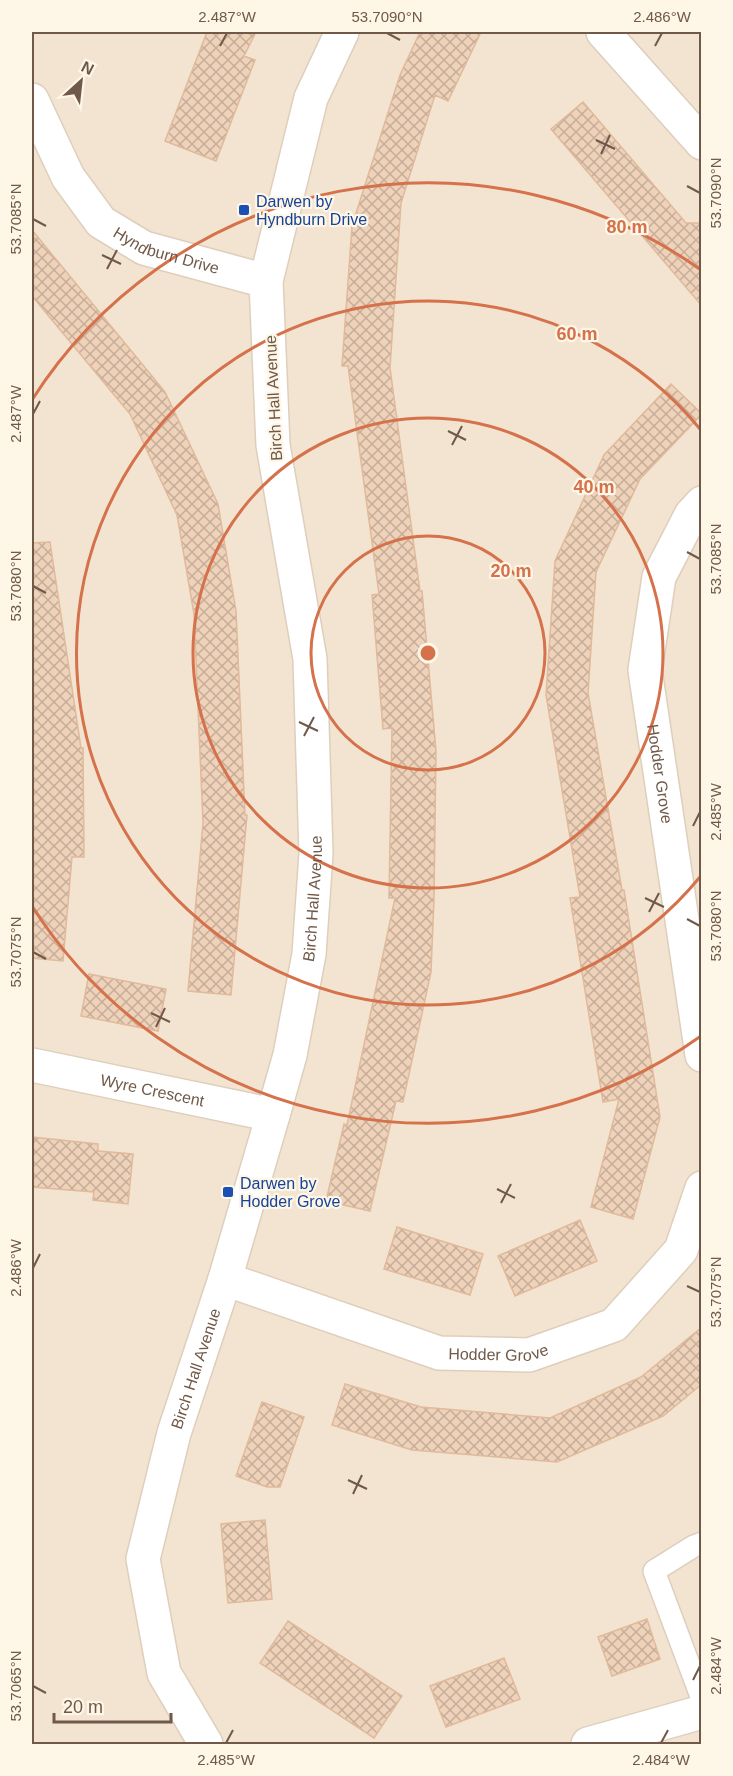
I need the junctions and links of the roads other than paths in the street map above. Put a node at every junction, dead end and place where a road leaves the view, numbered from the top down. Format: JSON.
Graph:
{"nodes":[{"id":1,"x":342,"y":32,"type":"edge"},
{"id":2,"x":603,"y":32,"type":"edge"},
{"id":3,"x":32,"y":100,"type":"edge"},
{"id":4,"x":702,"y":143,"type":"edge"},
{"id":5,"x":266,"y":281,"type":"junction"},
{"id":6,"x":702,"y":503,"type":"edge"},
{"id":7,"x":702,"y":1055,"type":"edge"},
{"id":8,"x":32,"y":1065,"type":"edge"},
{"id":9,"x":273,"y":1115,"type":"junction"},
{"id":10,"x":702,"y":1188,"type":"edge"},
{"id":11,"x":225,"y":1279,"type":"junction"},
{"id":12,"x":702,"y":1543,"type":"edge"},
{"id":13,"x":702,"y":1699,"type":"edge"},
{"id":14,"x":702,"y":1712,"type":"edge"},
{"id":15,"x":206,"y":1744,"type":"edge"},
{"id":16,"x":588,"y":1744,"type":"edge"}],
"edges":[{"from":1,"to":5,"type":"street","name":"Birch Hall Avenue"},
{"from":2,"to":4,"type":"street"},
{"from":3,"to":5,"type":"street","name":"Hyndburn Drive"},
{"from":5,"to":9,"type":"street","name":"Birch Hall Avenue"},
{"from":6,"to":7,"type":"street","name":"Hodder Grove"},
{"from":8,"to":9,"type":"street","name":"Wyre Crescent"},
{"from":9,"to":11,"type":"street","name":"Birch Hall Avenue"},
{"from":10,"to":11,"type":"street","name":"Hodder Grove"},
{"from":11,"to":15,"type":"street","name":"Birch Hall Avenue"},
{"from":12,"to":13,"type":"lane"},
{"from":14,"to":16,"type":"street"}]}
